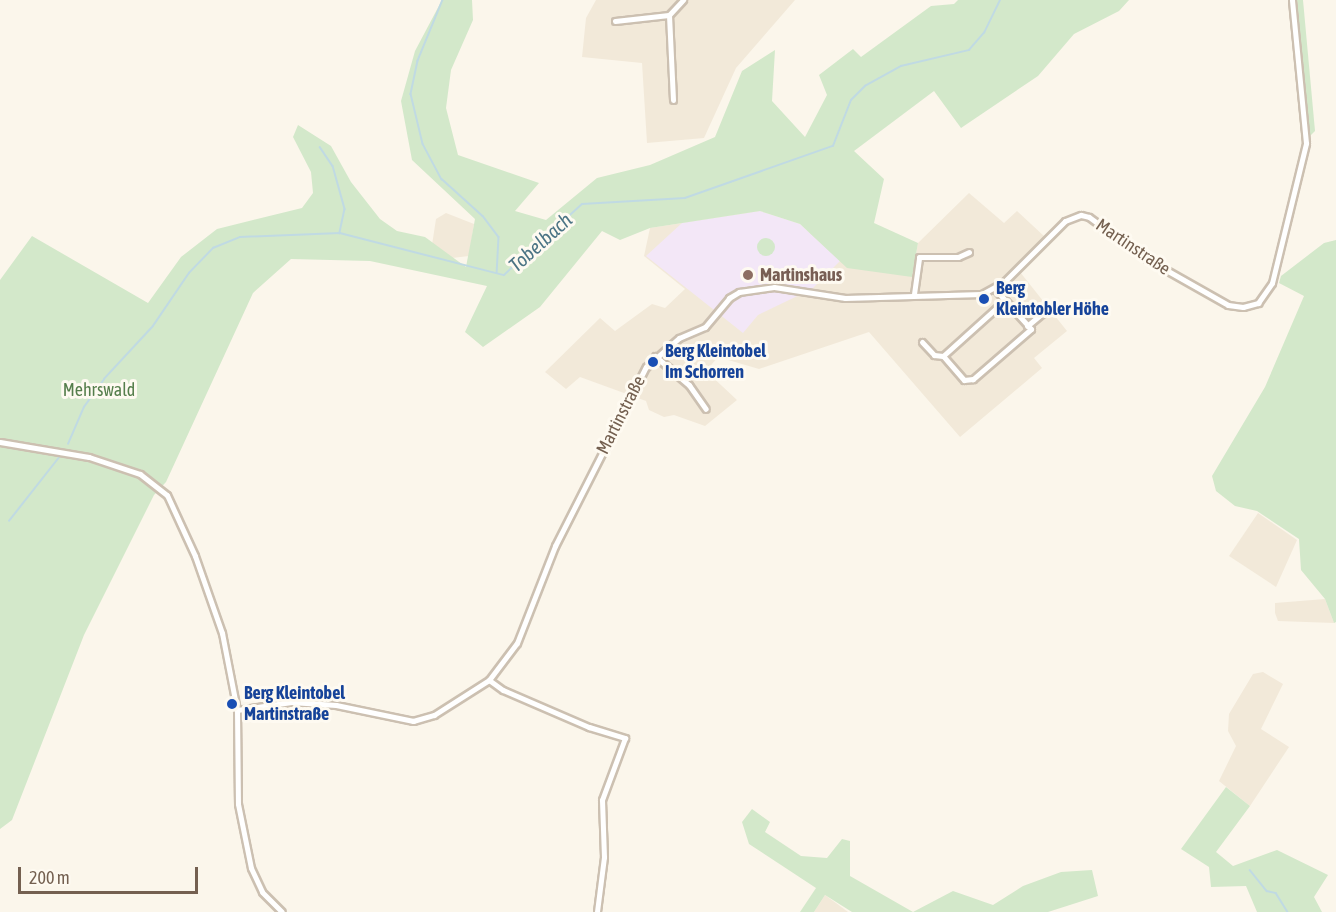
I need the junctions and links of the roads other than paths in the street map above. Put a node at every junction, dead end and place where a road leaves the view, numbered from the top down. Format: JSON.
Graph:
{"nodes":[{"id":1,"x":683,"y":0,"type":"edge"},
{"id":2,"x":1293,"y":0,"type":"edge"},
{"id":3,"x":669,"y":15,"type":"junction"},
{"id":4,"x":615,"y":21,"type":"dead end"},
{"id":5,"x":673,"y":100,"type":"dead end"},
{"id":6,"x":969,"y":252,"type":"dead end"},
{"id":7,"x":995,"y":289,"type":"junction"},
{"id":8,"x":914,"y":294,"type":"junction"},
{"id":9,"x":1004,"y":301,"type":"junction"},
{"id":10,"x":1045,"y":311,"type":"dead end"},
{"id":11,"x":1027,"y":326,"type":"junction"},
{"id":12,"x":922,"y":342,"type":"dead end"},
{"id":13,"x":655,"y":356,"type":"junction"},
{"id":14,"x":943,"y":356,"type":"junction"},
{"id":15,"x":706,"y":409,"type":"dead end"},
{"id":16,"x":0,"y":442,"type":"edge"},
{"id":17,"x":489,"y":681,"type":"junction"},
{"id":18,"x":237,"y":710,"type":"junction"},
{"id":19,"x":282,"y":912,"type":"edge"},
{"id":20,"x":597,"y":912,"type":"edge"}],
"edges":[{"from":1,"to":3,"type":"street"},
{"from":2,"to":7,"type":"street","name":"Martinstraße"},
{"from":3,"to":4,"type":"street"},
{"from":3,"to":5,"type":"street"},
{"from":6,"to":8,"type":"street"},
{"from":7,"to":8,"type":"street","name":"Martinstraße"},
{"from":7,"to":9,"type":"street"},
{"from":8,"to":13,"type":"street","name":"Martinstraße"},
{"from":9,"to":11,"type":"street"},
{"from":9,"to":14,"type":"street"},
{"from":10,"to":11,"type":"street"},
{"from":11,"to":14,"type":"street"},
{"from":12,"to":14,"type":"street"},
{"from":13,"to":15,"type":"street"},
{"from":13,"to":17,"type":"street","name":"Martinstraße"},
{"from":16,"to":18,"type":"street"},
{"from":17,"to":18,"type":"street","name":"Martinstraße"},
{"from":17,"to":20,"type":"street"},
{"from":18,"to":19,"type":"street"}]}
